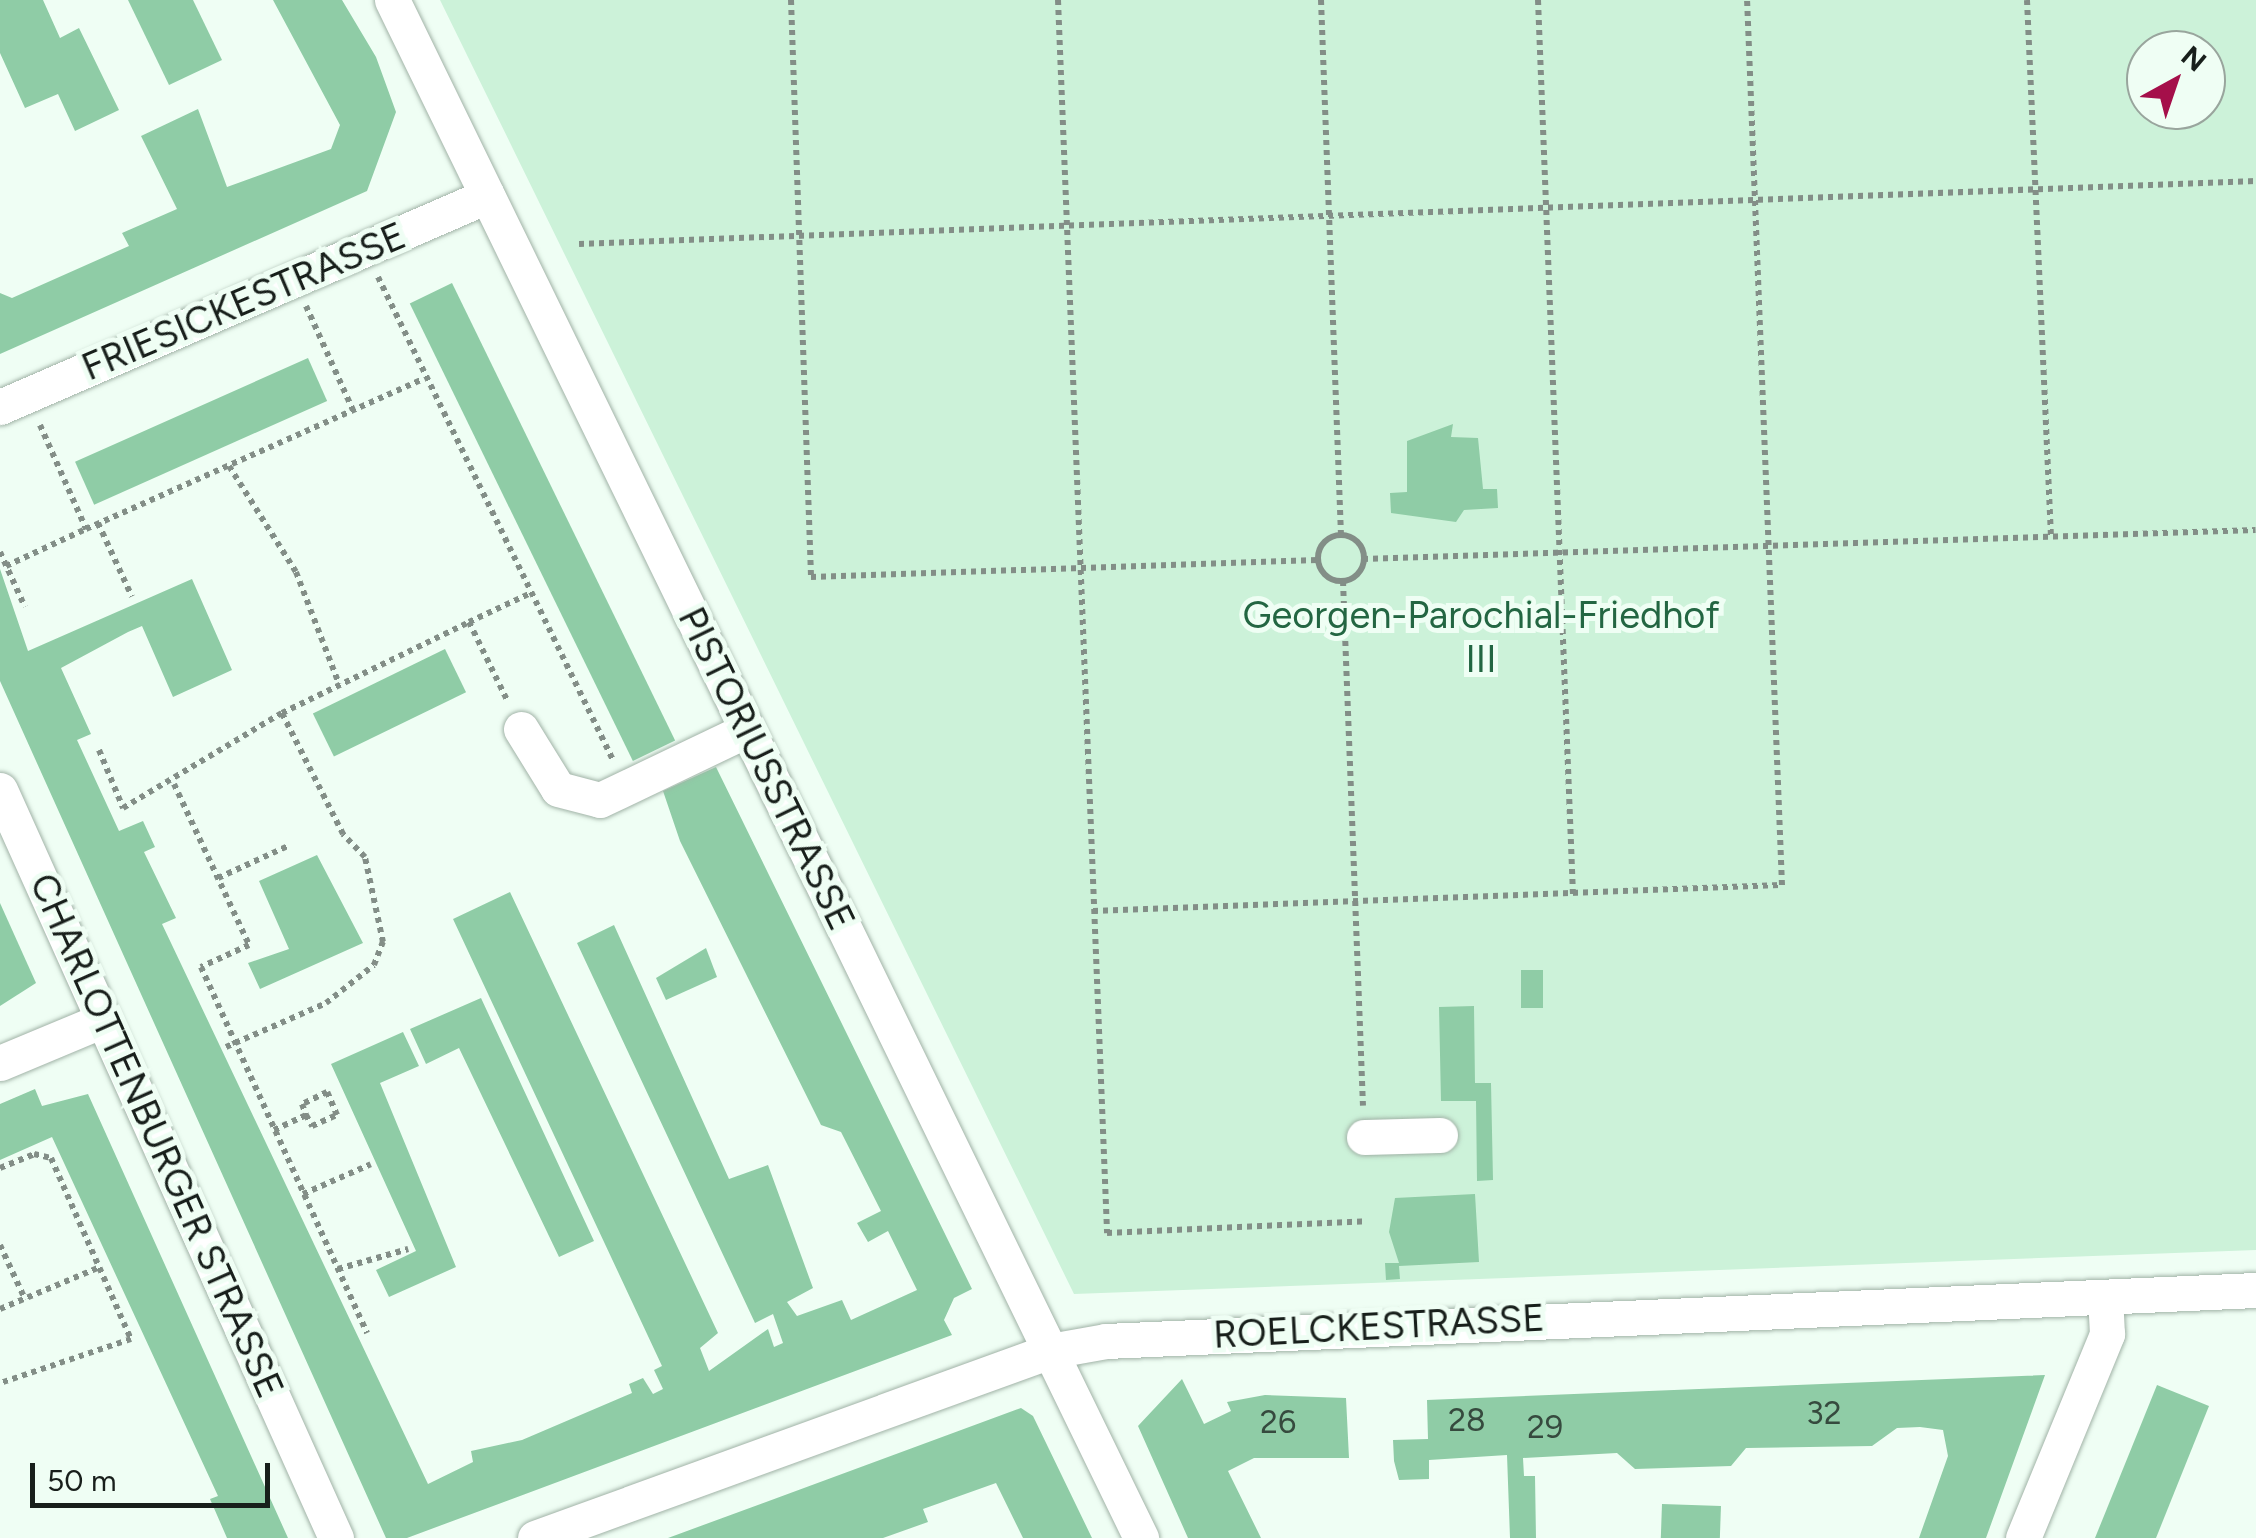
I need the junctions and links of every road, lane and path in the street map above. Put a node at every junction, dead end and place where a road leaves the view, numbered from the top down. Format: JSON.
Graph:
{"nodes":[{"id":1,"x":392,"y":0,"type":"edge"},
{"id":2,"x":791,"y":0,"type":"edge"},
{"id":3,"x":1058,"y":0,"type":"edge"},
{"id":4,"x":1321,"y":0,"type":"edge"},
{"id":5,"x":1538,"y":0,"type":"edge"},
{"id":6,"x":1747,"y":0,"type":"edge"},
{"id":7,"x":2027,"y":0,"type":"edge"},
{"id":8,"x":2256,"y":180,"type":"edge"},
{"id":9,"x":2035,"y":188,"type":"junction"},
{"id":10,"x":487,"y":196,"type":"junction"},
{"id":11,"x":1756,"y":200,"type":"junction"},
{"id":12,"x":1548,"y":207,"type":"junction"},
{"id":13,"x":1329,"y":217,"type":"junction"},
{"id":14,"x":1067,"y":225,"type":"junction"},
{"id":15,"x":798,"y":234,"type":"junction"},
{"id":16,"x":578,"y":244,"type":"dead end"},
{"id":17,"x":377,"y":274,"type":"dead end"},
{"id":18,"x":306,"y":306,"type":"dead end"},
{"id":19,"x":424,"y":378,"type":"junction"},
{"id":20,"x":0,"y":407,"type":"edge"},
{"id":21,"x":353,"y":410,"type":"junction"},
{"id":22,"x":39,"y":424,"type":"dead end"},
{"id":23,"x":229,"y":466,"type":"junction"},
{"id":24,"x":98,"y":524,"type":"junction"},
{"id":25,"x":86,"y":529,"type":"junction"},
{"id":26,"x":2256,"y":530,"type":"edge"},
{"id":27,"x":1341,"y":536,"type":"junction"},
{"id":28,"x":2050,"y":536,"type":"junction"},
{"id":29,"x":1767,"y":546,"type":"junction"},
{"id":30,"x":0,"y":552,"type":"edge"},
{"id":31,"x":1563,"y":553,"type":"junction"},
{"id":32,"x":1364,"y":559,"type":"junction"},
{"id":33,"x":1318,"y":560,"type":"junction"},
{"id":34,"x":6,"y":566,"type":"junction"},
{"id":35,"x":1079,"y":570,"type":"junction"},
{"id":36,"x":1343,"y":581,"type":"junction"},
{"id":37,"x":531,"y":592,"type":"junction"},
{"id":38,"x":132,"y":598,"type":"dead end"},
{"id":39,"x":25,"y":607,"type":"dead end"},
{"id":40,"x":469,"y":622,"type":"junction"},
{"id":41,"x":340,"y":684,"type":"junction"},
{"id":42,"x":282,"y":713,"type":"junction"},
{"id":43,"x":522,"y":728,"type":"joint"},
{"id":44,"x":746,"y":730,"type":"junction"},
{"id":45,"x":99,"y":750,"type":"dead end"},
{"id":46,"x":174,"y":784,"type":"junction"},
{"id":47,"x":0,"y":790,"type":"edge"},
{"id":48,"x":629,"y":792,"type":"junction"},
{"id":49,"x":290,"y":845,"type":"dead end"},
{"id":50,"x":218,"y":878,"type":"junction"},
{"id":51,"x":1573,"y":894,"type":"junction"},
{"id":52,"x":1355,"y":900,"type":"junction"},
{"id":53,"x":1094,"y":911,"type":"junction"},
{"id":54,"x":102,"y":1020,"type":"junction"},
{"id":55,"x":234,"y":1044,"type":"junction"},
{"id":56,"x":226,"y":1047,"type":"dead end"},
{"id":57,"x":0,"y":1064,"type":"edge"},
{"id":58,"x":306,"y":1115,"type":"junction"},
{"id":59,"x":274,"y":1130,"type":"junction"},
{"id":60,"x":1440,"y":1135,"type":"dead end"},
{"id":61,"x":1364,"y":1137,"type":"joint"},
{"id":62,"x":371,"y":1164,"type":"dead end"},
{"id":63,"x":0,"y":1168,"type":"edge"},
{"id":64,"x":303,"y":1194,"type":"junction"},
{"id":65,"x":1367,"y":1221,"type":"dead end"},
{"id":66,"x":0,"y":1246,"type":"edge"},
{"id":67,"x":408,"y":1249,"type":"dead end"},
{"id":68,"x":100,"y":1267,"type":"junction"},
{"id":69,"x":338,"y":1269,"type":"junction"},
{"id":70,"x":2256,"y":1290,"type":"edge"},
{"id":71,"x":2105,"y":1297,"type":"junction"},
{"id":72,"x":24,"y":1298,"type":"junction"},
{"id":73,"x":0,"y":1309,"type":"edge"},
{"id":74,"x":366,"y":1333,"type":"dead end"},
{"id":75,"x":1050,"y":1350,"type":"junction"},
{"id":76,"x":0,"y":1372,"type":"edge"},
{"id":77,"x":2,"y":1382,"type":"edge"},
{"id":78,"x":336,"y":1538,"type":"edge"},
{"id":79,"x":536,"y":1538,"type":"edge"},
{"id":80,"x":1141,"y":1538,"type":"edge"},
{"id":81,"x":2023,"y":1538,"type":"edge"}],
"edges":[{"from":1,"to":10,"type":"street","name":"PISTORIUSSTRASSE"},
{"from":2,"to":15,"type":"path"},
{"from":3,"to":14,"type":"path"},
{"from":4,"to":13,"type":"path"},
{"from":5,"to":12,"type":"path"},
{"from":6,"to":11,"type":"path"},
{"from":7,"to":9,"type":"path"},
{"from":8,"to":9,"type":"path"},
{"from":9,"to":11,"type":"path"},
{"from":9,"to":28,"type":"path"},
{"from":10,"to":20,"type":"street","name":"FRIESICKESTRASSE"},
{"from":10,"to":44,"type":"street","name":"PISTORIUSSTRASSE"},
{"from":11,"to":12,"type":"path"},
{"from":11,"to":29,"type":"path"},
{"from":12,"to":13,"type":"path"},
{"from":12,"to":31,"type":"path"},
{"from":13,"to":14,"type":"path"},
{"from":13,"to":27,"type":"path"},
{"from":14,"to":15,"type":"path"},
{"from":14,"to":35,"type":"path"},
{"from":15,"to":16,"type":"path"},
{"from":15,"to":35,"type":"path"},
{"from":17,"to":19,"type":"path"},
{"from":18,"to":21,"type":"path"},
{"from":19,"to":21,"type":"path"},
{"from":19,"to":37,"type":"path"},
{"from":21,"to":23,"type":"path"},
{"from":22,"to":25,"type":"path"},
{"from":23,"to":24,"type":"path"},
{"from":23,"to":41,"type":"path"},
{"from":24,"to":25,"type":"path"},
{"from":24,"to":38,"type":"path"},
{"from":25,"to":34,"type":"path"},
{"from":26,"to":28,"type":"path"},
{"from":27,"to":32,"type":"path"},
{"from":27,"to":33,"type":"path"},
{"from":28,"to":29,"type":"path"},
{"from":29,"to":31,"type":"path"},
{"from":29,"to":51,"type":"path"},
{"from":30,"to":34,"type":"path"},
{"from":31,"to":32,"type":"path"},
{"from":31,"to":51,"type":"path"},
{"from":32,"to":36,"type":"path"},
{"from":33,"to":35,"type":"path"},
{"from":33,"to":36,"type":"path"},
{"from":34,"to":39,"type":"path"},
{"from":35,"to":53,"type":"path"},
{"from":36,"to":52,"type":"path"},
{"from":37,"to":40,"type":"path"},
{"from":37,"to":48,"type":"path"},
{"from":40,"to":41,"type":"path"},
{"from":40,"to":43,"type":"path"},
{"from":41,"to":42,"type":"path"},
{"from":42,"to":46,"type":"path"},
{"from":42,"to":55,"type":"path"},
{"from":43,"to":48,"type":"street"},
{"from":44,"to":48,"type":"street"},
{"from":44,"to":75,"type":"street","name":"PISTORIUSSTRASSE"},
{"from":45,"to":46,"type":"path"},
{"from":46,"to":50,"type":"path"},
{"from":47,"to":54,"type":"street","name":"CHARLOTTENBURGER STRASSE"},
{"from":49,"to":50,"type":"path"},
{"from":50,"to":55,"type":"path"},
{"from":51,"to":52,"type":"path"},
{"from":52,"to":53,"type":"path"},
{"from":52,"to":61,"type":"path"},
{"from":53,"to":65,"type":"path"},
{"from":54,"to":57,"type":"street"},
{"from":54,"to":78,"type":"street","name":"CHARLOTTENBURGER STRASSE"},
{"from":55,"to":56,"type":"path"},
{"from":55,"to":59,"type":"path"},
{"from":58,"to":58,"type":"path"},
{"from":58,"to":59,"type":"path"},
{"from":59,"to":64,"type":"path"},
{"from":60,"to":61,"type":"street"},
{"from":62,"to":64,"type":"path"},
{"from":63,"to":68,"type":"path"},
{"from":64,"to":69,"type":"path"},
{"from":66,"to":72,"type":"path"},
{"from":67,"to":69,"type":"path"},
{"from":68,"to":72,"type":"path"},
{"from":68,"to":77,"type":"path"},
{"from":69,"to":74,"type":"path"},
{"from":70,"to":71,"type":"street","name":"ROELCKESTRASSE"},
{"from":71,"to":75,"type":"street","name":"ROELCKESTRASSE"},
{"from":71,"to":81,"type":"street"},
{"from":72,"to":73,"type":"path"},
{"from":75,"to":79,"type":"street","name":"ROELCKESTRASSE"},
{"from":75,"to":80,"type":"street","name":"PISTORIUSSTRASSE"},
{"from":76,"to":77,"type":"path"}]}
